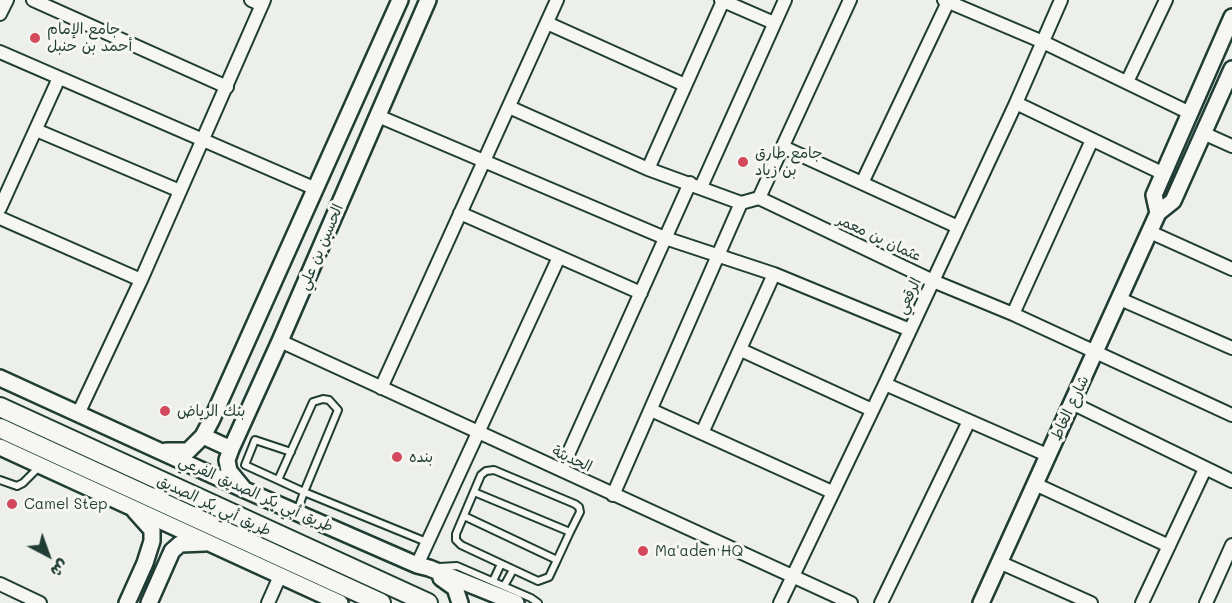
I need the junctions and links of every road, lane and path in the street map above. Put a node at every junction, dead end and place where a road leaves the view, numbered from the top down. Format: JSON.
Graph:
{"nodes":[{"id":1,"x":7,"y":0,"type":"edge"},
{"id":2,"x":33,"y":0,"type":"edge"},
{"id":3,"x":400,"y":0,"type":"edge"},
{"id":4,"x":428,"y":0,"type":"edge"},
{"id":5,"x":557,"y":0,"type":"edge"},
{"id":6,"x":722,"y":0,"type":"edge"},
{"id":7,"x":785,"y":0,"type":"edge"},
{"id":8,"x":849,"y":0,"type":"edge"},
{"id":9,"x":1061,"y":0,"type":"edge"},
{"id":10,"x":1166,"y":0,"type":"edge"},
{"id":11,"x":946,"y":1,"type":"edge"},
{"id":12,"x":259,"y":2,"type":"edge"},
{"id":13,"x":0,"y":14,"type":"edge"},
{"id":14,"x":1232,"y":17,"type":"edge"},
{"id":15,"x":547,"y":23,"type":"junction"},
{"id":16,"x":774,"y":23,"type":"junction"},
{"id":17,"x":1043,"y":42,"type":"junction"},
{"id":18,"x":2,"y":57,"type":"edge"},
{"id":19,"x":1232,"y":69,"type":"edge"},
{"id":20,"x":59,"y":78,"type":"junction"},
{"id":21,"x":1127,"y":82,"type":"junction"},
{"id":22,"x":685,"y":85,"type":"junction"},
{"id":23,"x":227,"y":87,"type":"junction"},
{"id":24,"x":1016,"y":103,"type":"junction"},
{"id":25,"x":509,"y":107,"type":"junction"},
{"id":26,"x":1190,"y":113,"type":"junction"},
{"id":27,"x":378,"y":116,"type":"junction"},
{"id":28,"x":36,"y":130,"type":"junction"},
{"id":29,"x":1203,"y":133,"type":"junction"},
{"id":30,"x":203,"y":139,"type":"junction"},
{"id":31,"x":1092,"y":140,"type":"junction"},
{"id":32,"x":1232,"y":146,"type":"edge"},
{"id":33,"x":783,"y":147,"type":"junction"},
{"id":34,"x":484,"y":161,"type":"junction"},
{"id":35,"x":648,"y":169,"type":"junction"},
{"id":36,"x":1164,"y":174,"type":"junction"},
{"id":37,"x":862,"y":183,"type":"junction"},
{"id":38,"x":695,"y":185,"type":"junction"},
{"id":39,"x":316,"y":189,"type":"junction"},
{"id":40,"x":180,"y":191,"type":"junction"},
{"id":41,"x":759,"y":198,"type":"junction"},
{"id":42,"x":741,"y":203,"type":"junction"},
{"id":43,"x":0,"y":208,"type":"edge"},
{"id":44,"x":460,"y":213,"type":"junction"},
{"id":45,"x":1158,"y":213,"type":"junction"},
{"id":46,"x":0,"y":218,"type":"edge"},
{"id":47,"x":958,"y":227,"type":"junction"},
{"id":48,"x":1150,"y":232,"type":"junction"},
{"id":49,"x":665,"y":238,"type":"junction"},
{"id":50,"x":719,"y":255,"type":"junction"},
{"id":51,"x":559,"y":257,"type":"junction"},
{"id":52,"x":1232,"y":269,"type":"edge"},
{"id":53,"x":774,"y":274,"type":"junction"},
{"id":54,"x":141,"y":280,"type":"junction"},
{"id":55,"x":933,"y":280,"type":"junction"},
{"id":56,"x":641,"y":293,"type":"junction"},
{"id":57,"x":1120,"y":299,"type":"junction"},
{"id":58,"x":1013,"y":314,"type":"junction"},
{"id":59,"x":910,"y":330,"type":"junction"},
{"id":60,"x":280,"y":341,"type":"junction"},
{"id":61,"x":1232,"y":348,"type":"edge"},
{"id":62,"x":741,"y":350,"type":"junction"},
{"id":63,"x":1096,"y":352,"type":"junction"},
{"id":64,"x":0,"y":378,"type":"edge"},
{"id":65,"x":885,"y":384,"type":"junction"},
{"id":66,"x":381,"y":388,"type":"junction"},
{"id":67,"x":1072,"y":403,"type":"junction"},
{"id":68,"x":0,"y":407,"type":"edge"},
{"id":69,"x":651,"y":410,"type":"junction"},
{"id":70,"x":872,"y":410,"type":"junction"},
{"id":71,"x":78,"y":414,"type":"junction"},
{"id":72,"x":1232,"y":415,"type":"edge"},
{"id":73,"x":969,"y":421,"type":"junction"},
{"id":74,"x":0,"y":428,"type":"edge"},
{"id":75,"x":478,"y":433,"type":"junction"},
{"id":76,"x":702,"y":433,"type":"junction"},
{"id":77,"x":203,"y":436,"type":"junction"},
{"id":78,"x":0,"y":447,"type":"edge"},
{"id":79,"x":231,"y":449,"type":"junction"},
{"id":80,"x":160,"y":451,"type":"junction"},
{"id":81,"x":291,"y":452,"type":"junction"},
{"id":82,"x":1047,"y":455,"type":"junction"},
{"id":83,"x":40,"y":466,"type":"junction"},
{"id":84,"x":1206,"y":468,"type":"junction"},
{"id":85,"x":561,"y":470,"type":"junction"},
{"id":86,"x":0,"y":480,"type":"edge"},
{"id":87,"x":278,"y":480,"type":"junction"},
{"id":88,"x":1232,"y":481,"type":"edge"},
{"id":89,"x":1035,"y":484,"type":"junction"},
{"id":90,"x":245,"y":490,"type":"junction"},
{"id":91,"x":304,"y":492,"type":"junction"},
{"id":92,"x":474,"y":492,"type":"junction"},
{"id":93,"x":832,"y":492,"type":"junction"},
{"id":94,"x":613,"y":495,"type":"junction"},
{"id":95,"x":131,"y":506,"type":"junction"},
{"id":96,"x":296,"y":512,"type":"junction"},
{"id":97,"x":464,"y":516,"type":"junction"},
{"id":98,"x":570,"y":532,"type":"junction"},
{"id":99,"x":211,"y":543,"type":"junction"},
{"id":100,"x":429,"y":543,"type":"junction"},
{"id":101,"x":1232,"y":545,"type":"edge"},
{"id":102,"x":1168,"y":546,"type":"junction"},
{"id":103,"x":557,"y":560,"type":"junction"},
{"id":104,"x":999,"y":562,"type":"junction"},
{"id":105,"x":145,"y":563,"type":"junction"},
{"id":106,"x":501,"y":564,"type":"junction"},
{"id":107,"x":423,"y":566,"type":"junction"},
{"id":108,"x":513,"y":570,"type":"junction"},
{"id":109,"x":164,"y":571,"type":"junction"},
{"id":110,"x":280,"y":576,"type":"junction"},
{"id":111,"x":793,"y":577,"type":"junction"},
{"id":112,"x":493,"y":581,"type":"junction"},
{"id":113,"x":0,"y":584,"type":"edge"},
{"id":114,"x":504,"y":586,"type":"junction"},
{"id":115,"x":40,"y":603,"type":"edge"},
{"id":116,"x":127,"y":603,"type":"edge"},
{"id":117,"x":149,"y":603,"type":"edge"},
{"id":118,"x":268,"y":603,"type":"edge"},
{"id":119,"x":340,"y":603,"type":"edge"},
{"id":120,"x":381,"y":603,"type":"edge"},
{"id":121,"x":428,"y":603,"type":"edge"},
{"id":122,"x":460,"y":603,"type":"edge"},
{"id":123,"x":516,"y":603,"type":"edge"},
{"id":124,"x":538,"y":603,"type":"edge"},
{"id":125,"x":780,"y":603,"type":"edge"},
{"id":126,"x":851,"y":603,"type":"edge"},
{"id":127,"x":881,"y":603,"type":"edge"},
{"id":128,"x":981,"y":603,"type":"edge"},
{"id":129,"x":1091,"y":603,"type":"edge"},
{"id":130,"x":1142,"y":603,"type":"edge"},
{"id":131,"x":1206,"y":603,"type":"edge"}],
"edges":[{"from":1,"to":13,"type":"street"},
{"from":2,"to":23,"type":"street"},
{"from":3,"to":39,"type":"street","name":"الحسين بن علي"},
{"from":4,"to":27,"type":"street","name":"الحسين بن علي"},
{"from":5,"to":15,"type":"street"},
{"from":6,"to":16,"type":"street"},
{"from":6,"to":22,"type":"street"},
{"from":7,"to":16,"type":"street"},
{"from":8,"to":33,"type":"street"},
{"from":9,"to":17,"type":"street","name":"الرقعي"},
{"from":10,"to":21,"type":"street"},
{"from":11,"to":17,"type":"street"},
{"from":11,"to":37,"type":"street"},
{"from":12,"to":23,"type":"street"},
{"from":14,"to":26,"type":"street","name":"شارع الغاط"},
{"from":15,"to":22,"type":"street"},
{"from":15,"to":25,"type":"street"},
{"from":16,"to":38,"type":"street"},
{"from":17,"to":21,"type":"street"},
{"from":17,"to":24,"type":"street","name":"الرقعي"},
{"from":18,"to":20,"type":"street"},
{"from":19,"to":29,"type":"street","name":"شارع الغاط"},
{"from":20,"to":28,"type":"street"},
{"from":20,"to":30,"type":"street"},
{"from":21,"to":26,"type":"street"},
{"from":22,"to":35,"type":"street"},
{"from":23,"to":30,"type":"street"},
{"from":24,"to":31,"type":"street"},
{"from":24,"to":47,"type":"street","name":"الرقعي"},
{"from":25,"to":34,"type":"street"},
{"from":25,"to":35,"type":"street"},
{"from":26,"to":36,"type":"street","name":"شارع الغاط"},
{"from":27,"to":34,"type":"street"},
{"from":27,"to":60,"type":"street","name":"الحسين بن علي"},
{"from":28,"to":40,"type":"street"},
{"from":28,"to":43,"type":"street"},
{"from":29,"to":32,"type":"street"},
{"from":29,"to":45,"type":"street","name":"شارع الغاط"},
{"from":30,"to":39,"type":"street"},
{"from":30,"to":40,"type":"street"},
{"from":31,"to":36,"type":"street"},
{"from":31,"to":58,"type":"street"},
{"from":33,"to":37,"type":"street"},
{"from":33,"to":41,"type":"street"},
{"from":34,"to":44,"type":"street"},
{"from":34,"to":49,"type":"street"},
{"from":35,"to":38,"type":"street"},
{"from":36,"to":45,"type":"street","name":"شارع الغاط"},
{"from":37,"to":47,"type":"street"},
{"from":38,"to":42,"type":"street"},
{"from":38,"to":49,"type":"street"},
{"from":39,"to":77,"type":"street","name":"الحسين بن علي"},
{"from":40,"to":54,"type":"street"},
{"from":41,"to":42,"type":"street"},
{"from":41,"to":55,"type":"street","name":"عثمان بن معمر"},
{"from":42,"to":50,"type":"street"},
{"from":44,"to":51,"type":"street"},
{"from":44,"to":66,"type":"street"},
{"from":45,"to":48,"type":"street","name":"شارع الغاط"},
{"from":46,"to":54,"type":"street"},
{"from":47,"to":55,"type":"street","name":"الرقعي"},
{"from":48,"to":52,"type":"street"},
{"from":48,"to":57,"type":"street","name":"شارع الغاط"},
{"from":49,"to":50,"type":"street"},
{"from":49,"to":56,"type":"street"},
{"from":50,"to":53,"type":"street"},
{"from":50,"to":69,"type":"street"},
{"from":51,"to":56,"type":"street"},
{"from":51,"to":75,"type":"street"},
{"from":53,"to":59,"type":"street"},
{"from":53,"to":62,"type":"street"},
{"from":54,"to":71,"type":"street"},
{"from":55,"to":58,"type":"street","name":"عثمان بن معمر"},
{"from":55,"to":59,"type":"street","name":"الرقعي"},
{"from":56,"to":85,"type":"street"},
{"from":57,"to":61,"type":"street"},
{"from":57,"to":63,"type":"street","name":"شارع الغاط"},
{"from":58,"to":63,"type":"street","name":"عثمان بن معمر"},
{"from":59,"to":65,"type":"street","name":"الرقعي"},
{"from":60,"to":66,"type":"street","name":"الحديثة"},
{"from":60,"to":79,"type":"street","name":"الحسين بن علي"},
{"from":62,"to":70,"type":"street"},
{"from":62,"to":76,"type":"street"},
{"from":63,"to":67,"type":"street","name":"شارع الغاط"},
{"from":63,"to":72,"type":"street","name":"عثمان بن معمر"},
{"from":64,"to":71,"type":"street","name":"طريق أبي بكر الصديق الفرعي"},
{"from":65,"to":70,"type":"street","name":"الرقعي"},
{"from":65,"to":73,"type":"street"},
{"from":66,"to":75,"type":"street","name":"الحديثة"},
{"from":67,"to":82,"type":"street","name":"شارع الغاط"},
{"from":67,"to":84,"type":"street"},
{"from":68,"to":121,"type":"main road","name":"طريق أبي بكر الصديق"},
{"from":69,"to":76,"type":"street"},
{"from":69,"to":94,"type":"street"},
{"from":70,"to":93,"type":"street","name":"الرقعي"},
{"from":71,"to":80,"type":"street","name":"طريق أبي بكر الصديق الفرعي"},
{"from":73,"to":82,"type":"street"},
{"from":73,"to":127,"type":"street"},
{"from":74,"to":120,"type":"main road","name":"طريق أبي بكر الصديق"},
{"from":75,"to":85,"type":"street","name":"الحديثة"},
{"from":75,"to":100,"type":"street"},
{"from":76,"to":93,"type":"street"},
{"from":77,"to":79,"type":"street"},
{"from":77,"to":80,"type":"street"},
{"from":78,"to":83,"type":"street"},
{"from":79,"to":90,"type":"street","name":"الحسين بن علي"},
{"from":80,"to":90,"type":"street","name":"طريق أبي بكر الصديق الفرعي"},
{"from":81,"to":87,"type":"lane"},
{"from":81,"to":87,"type":"lane"},
{"from":81,"to":91,"type":"lane"},
{"from":82,"to":89,"type":"street","name":"شارع الغاط"},
{"from":83,"to":86,"type":"lane"},
{"from":83,"to":95,"type":"street"},
{"from":84,"to":88,"type":"street"},
{"from":84,"to":102,"type":"street"},
{"from":85,"to":94,"type":"street","name":"الحديثة"},
{"from":87,"to":91,"type":"lane"},
{"from":89,"to":102,"type":"street"},
{"from":89,"to":104,"type":"street","name":"شارع الغاط"},
{"from":90,"to":96,"type":"street","name":"طريق أبي بكر الصديق الفرعي"},
{"from":91,"to":96,"type":"lane"},
{"from":91,"to":100,"type":"lane"},
{"from":92,"to":97,"type":"lane"},
{"from":92,"to":98,"type":"lane"},
{"from":92,"to":98,"type":"lane"},
{"from":93,"to":111,"type":"street","name":"الرقعي"},
{"from":94,"to":111,"type":"street","name":"الحديثة"},
{"from":95,"to":99,"type":"street"},
{"from":95,"to":105,"type":"street"},
{"from":96,"to":107,"type":"street","name":"طريق أبي بكر الصديق الفرعي"},
{"from":97,"to":103,"type":"lane"},
{"from":97,"to":106,"type":"lane"},
{"from":98,"to":103,"type":"lane"},
{"from":99,"to":109,"type":"street"},
{"from":99,"to":110,"type":"street"},
{"from":100,"to":107,"type":"street"},
{"from":101,"to":131,"type":"street"},
{"from":102,"to":130,"type":"street"},
{"from":103,"to":108,"type":"lane"},
{"from":104,"to":128,"type":"street","name":"شارع الغاط"},
{"from":104,"to":129,"type":"street"},
{"from":105,"to":109,"type":"street"},
{"from":105,"to":116,"type":"street"},
{"from":106,"to":108,"type":"lane"},
{"from":106,"to":112,"type":"lane"},
{"from":107,"to":112,"type":"lane"},
{"from":107,"to":122,"type":"street"},
{"from":107,"to":123,"type":"street","name":"طريق أبي بكر الصديق الفرعي"},
{"from":108,"to":114,"type":"lane"},
{"from":109,"to":117,"type":"street"},
{"from":110,"to":118,"type":"street"},
{"from":110,"to":119,"type":"street"},
{"from":111,"to":125,"type":"street","name":"الرقعي"},
{"from":111,"to":126,"type":"street","name":"الحديثة"},
{"from":112,"to":114,"type":"lane"},
{"from":113,"to":115,"type":"street"},
{"from":114,"to":124,"type":"lane"}]}
